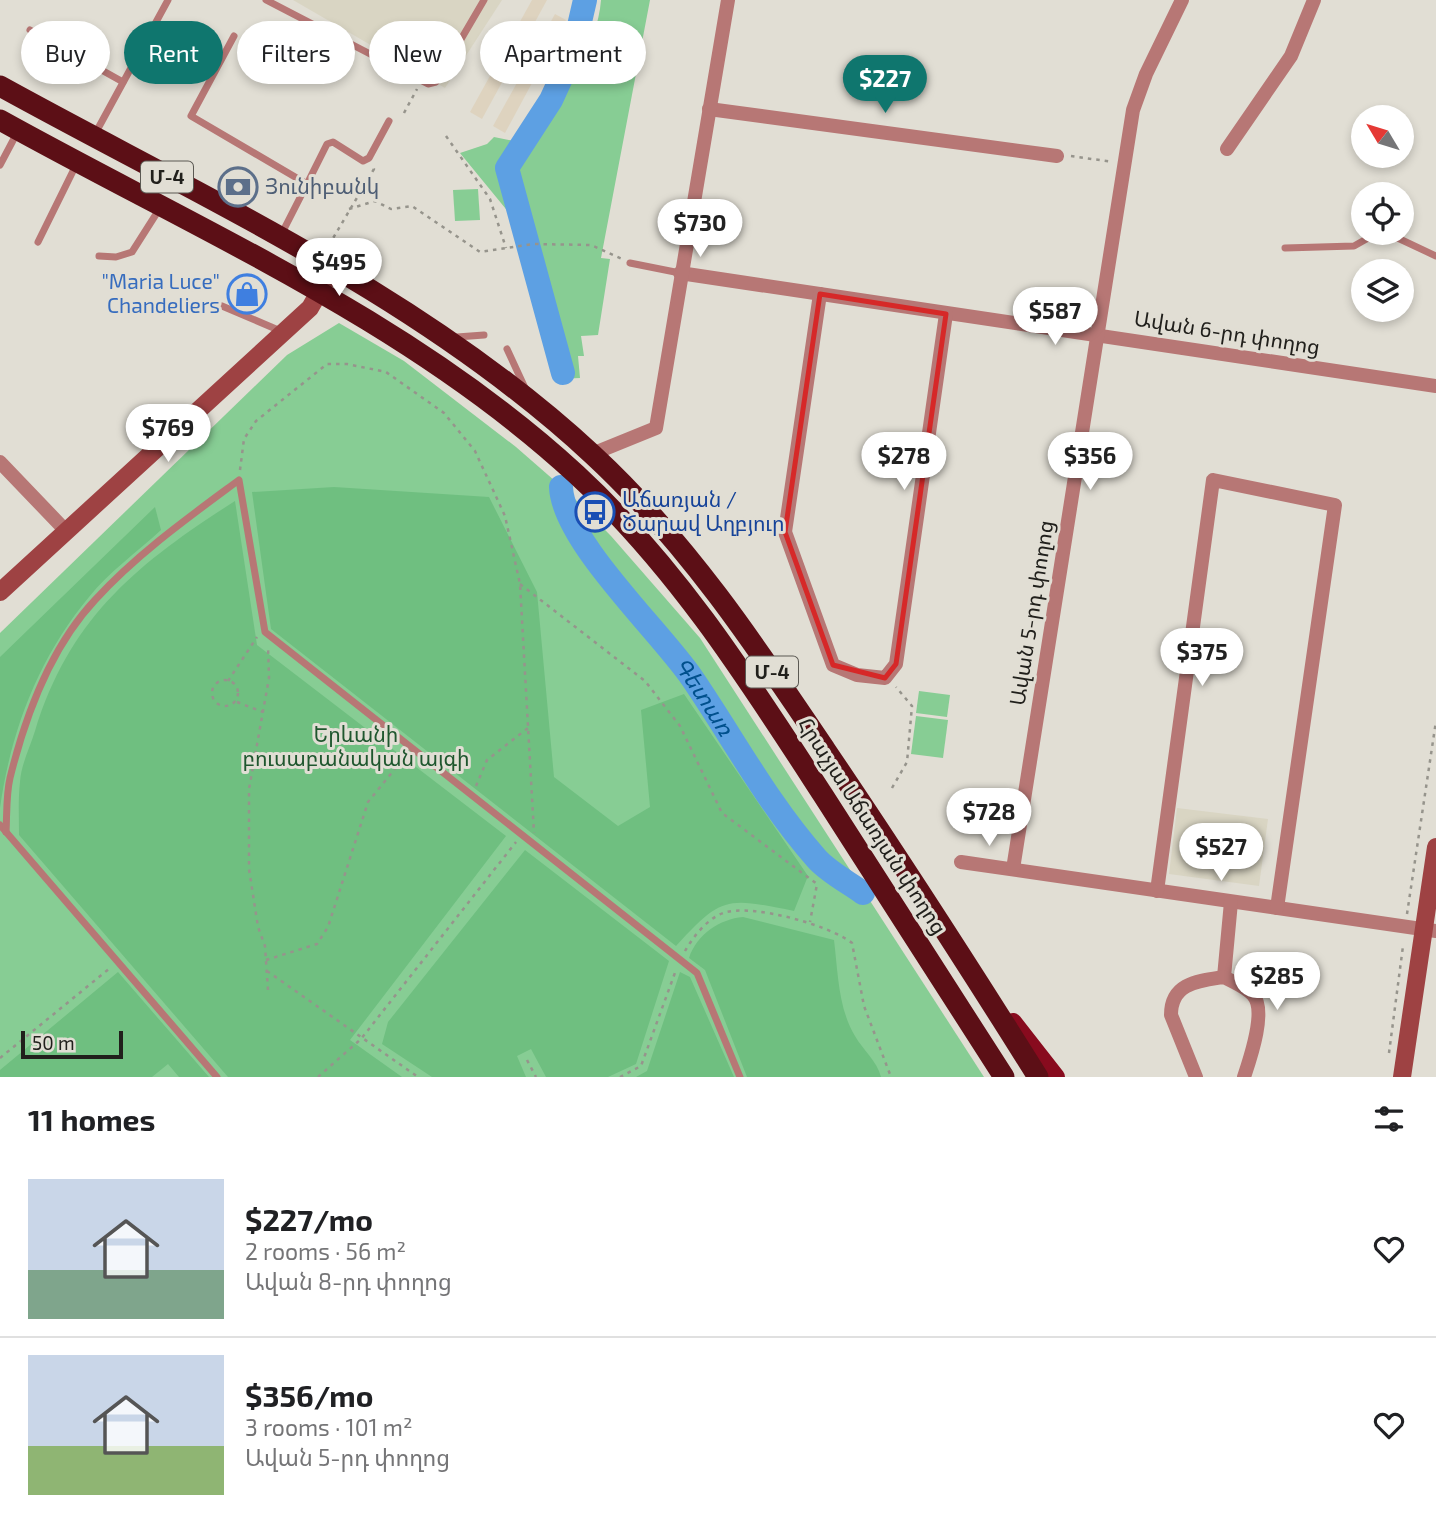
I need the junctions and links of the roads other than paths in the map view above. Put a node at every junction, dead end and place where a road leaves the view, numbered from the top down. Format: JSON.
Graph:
{"nodes":[{"id":1,"x":168,"y":0,"type":"edge"},
{"id":2,"x":266,"y":0,"type":"edge"},
{"id":3,"x":484,"y":0,"type":"edge"},
{"id":4,"x":728,"y":0,"type":"edge"},
{"id":5,"x":1182,"y":0,"type":"edge"},
{"id":6,"x":1314,"y":0,"type":"edge"},
{"id":7,"x":234,"y":36,"type":"dead end"},
{"id":8,"x":110,"y":75,"type":"edge"},
{"id":9,"x":123,"y":82,"type":"junction"},
{"id":10,"x":0,"y":86,"type":"edge"},
{"id":11,"x":709,"y":109,"type":"junction"},
{"id":12,"x":389,"y":121,"type":"dead end"},
{"id":13,"x":9,"y":125,"type":"edge"},
{"id":14,"x":93,"y":137,"type":"junction"},
{"id":15,"x":1227,"y":149,"type":"dead end"},
{"id":16,"x":1057,"y":156,"type":"road end"},
{"id":17,"x":77,"y":163,"type":"junction"},
{"id":18,"x":0,"y":164,"type":"edge"},
{"id":19,"x":307,"y":184,"type":"junction"},
{"id":20,"x":160,"y":207,"type":"junction"},
{"id":21,"x":279,"y":238,"type":"junction"},
{"id":22,"x":38,"y":242,"type":"dead end"},
{"id":23,"x":1356,"y":245,"type":"edge"},
{"id":24,"x":1413,"y":245,"type":"edge"},
{"id":25,"x":1285,"y":248,"type":"dead end"},
{"id":26,"x":99,"y":256,"type":"dead end"},
{"id":27,"x":1436,"y":256,"type":"edge"},
{"id":28,"x":329,"y":260,"type":"junction"},
{"id":29,"x":630,"y":263,"type":"road end"},
{"id":30,"x":680,"y":273,"type":"junction"},
{"id":31,"x":320,"y":292,"type":"junction"},
{"id":32,"x":820,"y":294,"type":"junction"},
{"id":33,"x":222,"y":306,"type":"dead end"},
{"id":34,"x":946,"y":313,"type":"junction"},
{"id":35,"x":284,"y":332,"type":"junction"},
{"id":36,"x":439,"y":334,"type":"junction"},
{"id":37,"x":484,"y":335,"type":"dead end"},
{"id":38,"x":1096,"y":335,"type":"junction"},
{"id":39,"x":507,"y":349,"type":"dead end"},
{"id":40,"x":1436,"y":386,"type":"edge"},
{"id":41,"x":530,"y":402,"type":"junction"},
{"id":42,"x":593,"y":454,"type":"junction"},
{"id":43,"x":0,"y":462,"type":"edge"},
{"id":44,"x":65,"y":530,"type":"junction"},
{"id":45,"x":0,"y":592,"type":"edge"},
{"id":46,"x":0,"y":825,"type":"edge"},
{"id":47,"x":6,"y":832,"type":"junction"},
{"id":48,"x":1436,"y":847,"type":"edge"},
{"id":49,"x":961,"y":862,"type":"dead end"},
{"id":50,"x":1013,"y":869,"type":"junction"},
{"id":51,"x":1157,"y":891,"type":"junction"},
{"id":52,"x":1231,"y":902,"type":"junction"},
{"id":53,"x":1277,"y":908,"type":"junction"},
{"id":54,"x":1430,"y":930,"type":"edge"},
{"id":55,"x":967,"y":965,"type":"junction"},
{"id":56,"x":1224,"y":977,"type":"junction"},
{"id":57,"x":217,"y":1077,"type":"edge"},
{"id":58,"x":740,"y":1077,"type":"edge"},
{"id":59,"x":1004,"y":1077,"type":"edge"},
{"id":60,"x":1038,"y":1077,"type":"edge"},
{"id":61,"x":1056,"y":1077,"type":"edge"},
{"id":62,"x":1196,"y":1077,"type":"edge"},
{"id":63,"x":1244,"y":1077,"type":"edge"},
{"id":64,"x":1402,"y":1077,"type":"edge"}],
"edges":[{"from":1,"to":9,"type":"lane"},
{"from":2,"to":3,"type":"lane"},
{"from":4,"to":11,"type":"street"},
{"from":5,"to":38,"type":"street","name":"Ավան 5-րդ փողոց"},
{"from":6,"to":15,"type":"street"},
{"from":7,"to":19,"type":"lane"},
{"from":8,"to":9,"type":"lane"},
{"from":9,"to":14,"type":"lane"},
{"from":10,"to":14,"type":"highway","name":"Հրաչյա Աճառյան փողոց","number":"Մ-4"},
{"from":11,"to":16,"type":"street"},
{"from":11,"to":30,"type":"street"},
{"from":12,"to":19,"type":"lane"},
{"from":13,"to":17,"type":"highway","name":"Հրաչյա Աճառյան փողոց","number":"Մ-4"},
{"from":13,"to":18,"type":"lane"},
{"from":14,"to":21,"type":"highway","name":"Հրաչյա Աճառյան փողոց","number":"Մ-4"},
{"from":17,"to":20,"type":"highway","name":"Հրաչյա Աճառյան փողոց","number":"Մ-4"},
{"from":17,"to":22,"type":"lane"},
{"from":19,"to":21,"type":"lane"},
{"from":20,"to":26,"type":"lane"},
{"from":20,"to":31,"type":"highway","name":"Հրաչյա Աճառյան փողոց","number":"Մ-4"},
{"from":21,"to":28,"type":"highway","name":"Հրաչյա Աճառյան փողոց","number":"Մ-4"},
{"from":23,"to":25,"type":"lane"},
{"from":24,"to":27,"type":"lane"},
{"from":28,"to":31,"type":"main road"},
{"from":28,"to":36,"type":"highway","name":"Հրաչյա Աճառյան փողոց","number":"Մ-4"},
{"from":29,"to":30,"type":"lane"},
{"from":30,"to":32,"type":"street","name":"Ավան 6-րդ փողոց"},
{"from":30,"to":42,"type":"street"},
{"from":31,"to":35,"type":"main road"},
{"from":31,"to":59,"type":"highway","name":"Հրաչյա Աճառյան փողոց","number":"Մ-4"},
{"from":32,"to":34,"type":"street","name":"Ավան 6-րդ փողոց"},
{"from":32,"to":34,"type":"street"},
{"from":33,"to":35,"type":"lane"},
{"from":34,"to":38,"type":"street","name":"Ավան 6-րդ փողոց"},
{"from":35,"to":44,"type":"main road"},
{"from":36,"to":37,"type":"lane"},
{"from":36,"to":41,"type":"highway","name":"Հրաչյա Աճառյան փողոց","number":"Մ-4"},
{"from":38,"to":40,"type":"street","name":"Ավան 6-րդ փողոց"},
{"from":38,"to":50,"type":"street","name":"Ավան 5-րդ փողոց"},
{"from":39,"to":41,"type":"lane"},
{"from":41,"to":42,"type":"highway","name":"Հրաչյա Աճառյան փողոց","number":"Մ-4"},
{"from":42,"to":55,"type":"highway","name":"Հրաչյա Աճառյան փողոց","number":"Մ-4"},
{"from":43,"to":44,"type":"street"},
{"from":44,"to":45,"type":"main road"},
{"from":46,"to":47,"type":"lane"},
{"from":47,"to":57,"type":"lane"},
{"from":47,"to":58,"type":"lane"},
{"from":48,"to":54,"type":"main road"},
{"from":49,"to":50,"type":"street"},
{"from":50,"to":51,"type":"street"},
{"from":51,"to":52,"type":"street"},
{"from":51,"to":53,"type":"street"},
{"from":52,"to":53,"type":"street"},
{"from":52,"to":56,"type":"street"},
{"from":53,"to":54,"type":"street"},
{"from":54,"to":64,"type":"main road"},
{"from":55,"to":60,"type":"highway","number":"Մ-4"},
{"from":55,"to":61,"type":"main road"},
{"from":56,"to":62,"type":"street"},
{"from":56,"to":63,"type":"street"}]}
